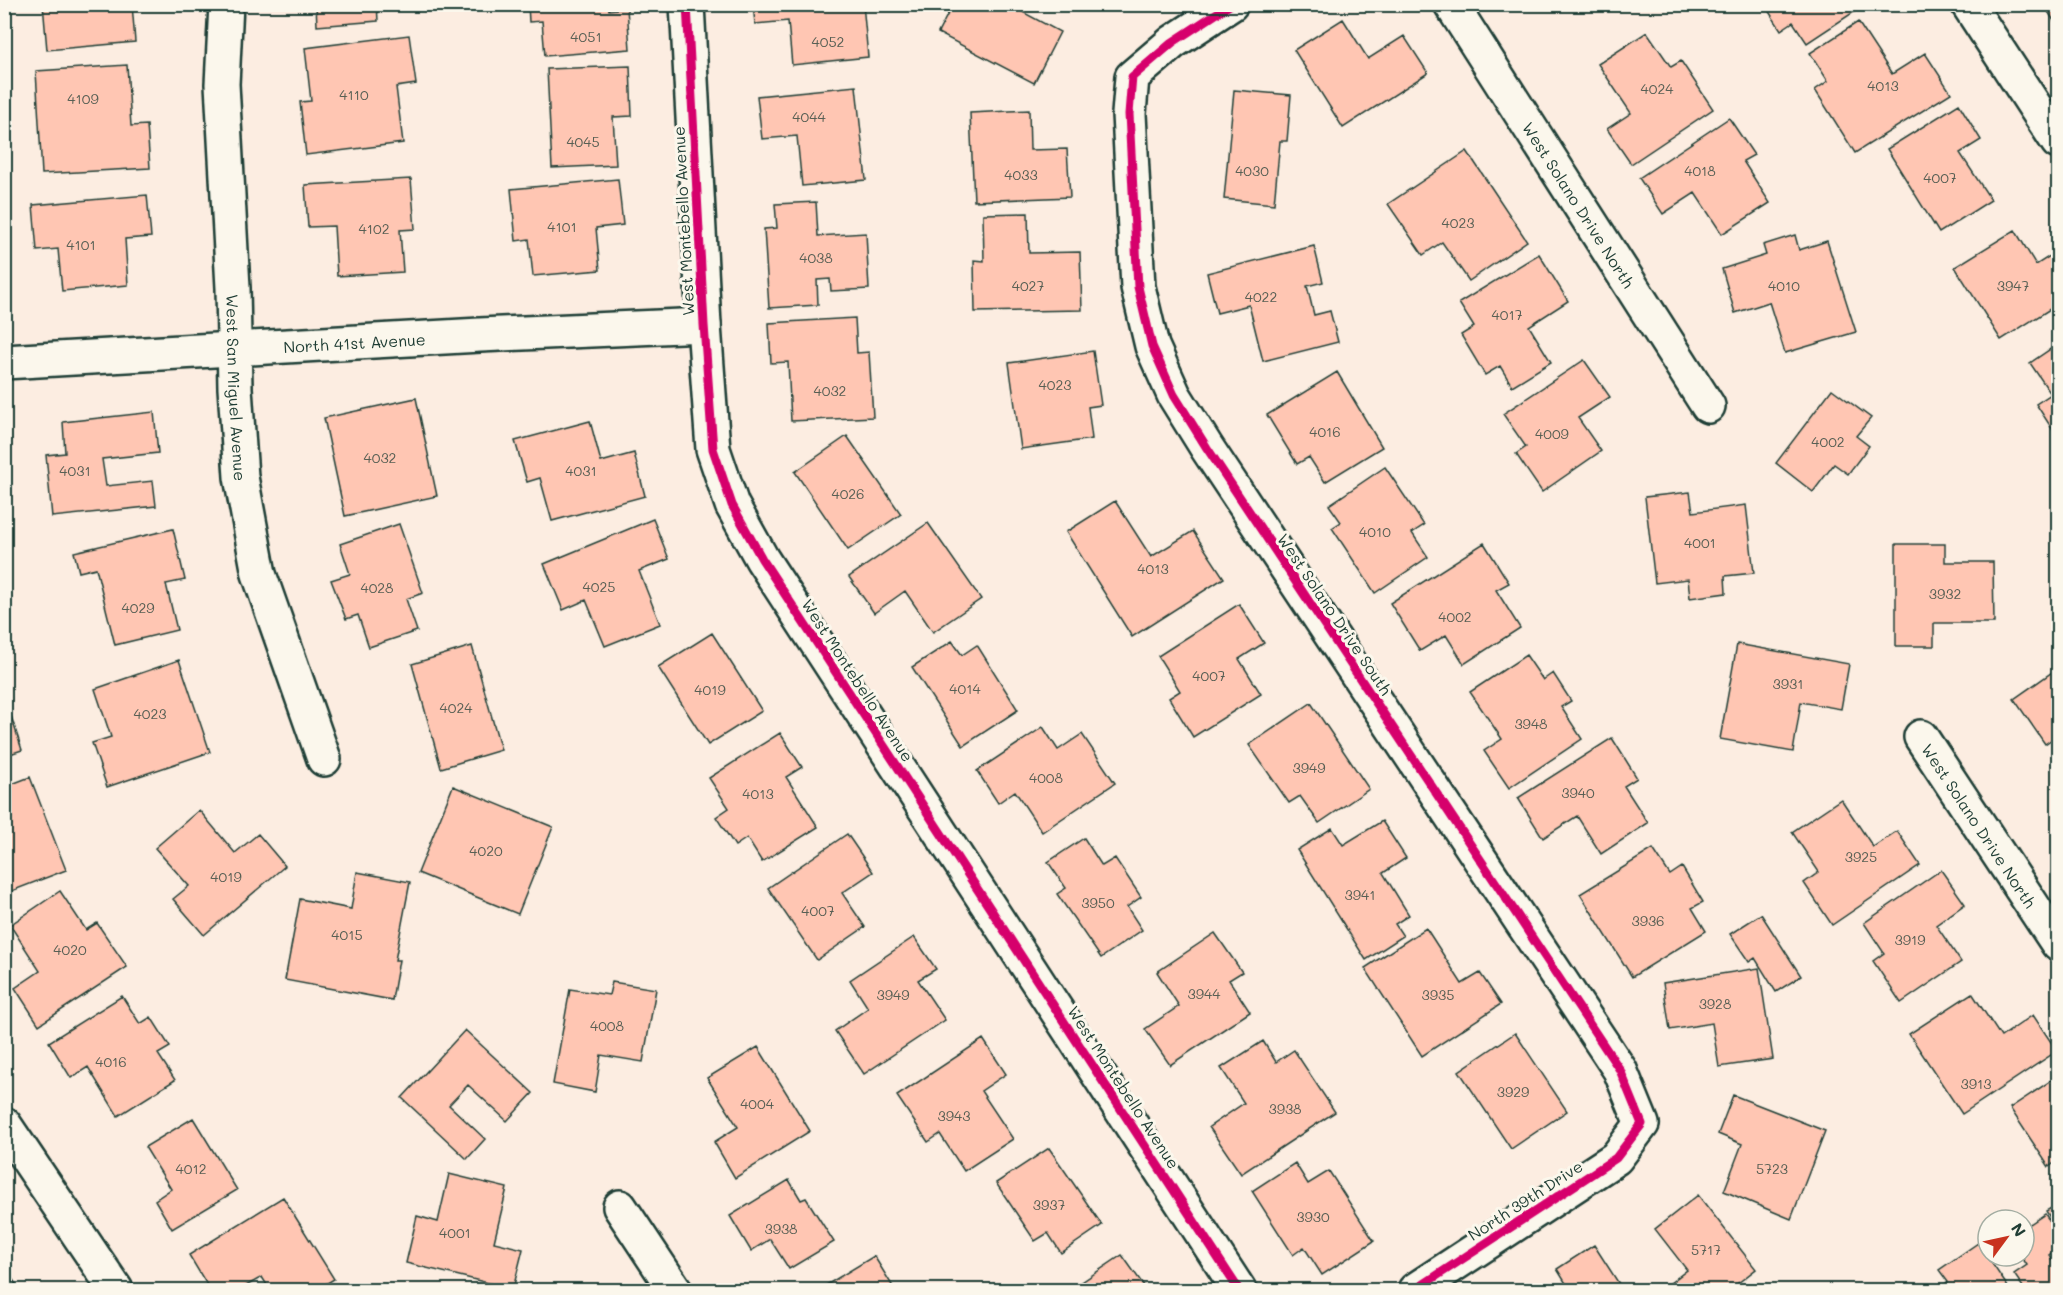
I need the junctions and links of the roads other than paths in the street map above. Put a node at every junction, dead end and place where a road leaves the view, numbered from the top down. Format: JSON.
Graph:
{"nodes":[{"id":1,"x":226,"y":4,"type":"edge"},
{"id":2,"x":687,"y":4,"type":"edge"},
{"id":3,"x":1231,"y":4,"type":"edge"},
{"id":4,"x":1451,"y":4,"type":"edge"},
{"id":5,"x":1968,"y":4,"type":"edge"},
{"id":6,"x":2058,"y":142,"type":"edge"},
{"id":7,"x":704,"y":325,"type":"junction"},
{"id":8,"x":235,"y":350,"type":"junction"},
{"id":9,"x":4,"y":362,"type":"edge"},
{"id":10,"x":1708,"y":406,"type":"dead end"},
{"id":11,"x":1921,"y":737,"type":"dead end"},
{"id":12,"x":324,"y":759,"type":"dead end"},
{"id":13,"x":2058,"y":945,"type":"edge"},
{"id":14,"x":4,"y":1124,"type":"edge"},
{"id":15,"x":1642,"y":1124,"type":"joint"},
{"id":16,"x":620,"y":1207,"type":"dead end"},
{"id":17,"x":116,"y":1290,"type":"edge"},
{"id":18,"x":675,"y":1290,"type":"edge"},
{"id":19,"x":1239,"y":1290,"type":"edge"},
{"id":20,"x":1415,"y":1290,"type":"edge"}],
"edges":[{"from":1,"to":8,"type":"street","name":"West San Miguel Avenue"},
{"from":2,"to":7,"type":"street","name":"West Montebello Avenue"},
{"from":3,"to":15,"type":"street","name":"West Solano Drive South"},
{"from":4,"to":10,"type":"street","name":"West Solano Drive North"},
{"from":5,"to":6,"type":"street"},
{"from":7,"to":8,"type":"street","name":"North 41st Avenue"},
{"from":7,"to":19,"type":"street","name":"West Montebello Avenue"},
{"from":8,"to":9,"type":"street","name":"North 41st Avenue"},
{"from":8,"to":12,"type":"street","name":"West San Miguel Avenue"},
{"from":11,"to":13,"type":"street","name":"West Solano Drive North"},
{"from":14,"to":17,"type":"street"},
{"from":15,"to":20,"type":"street","name":"North 39th Drive"},
{"from":16,"to":18,"type":"street"}]}
